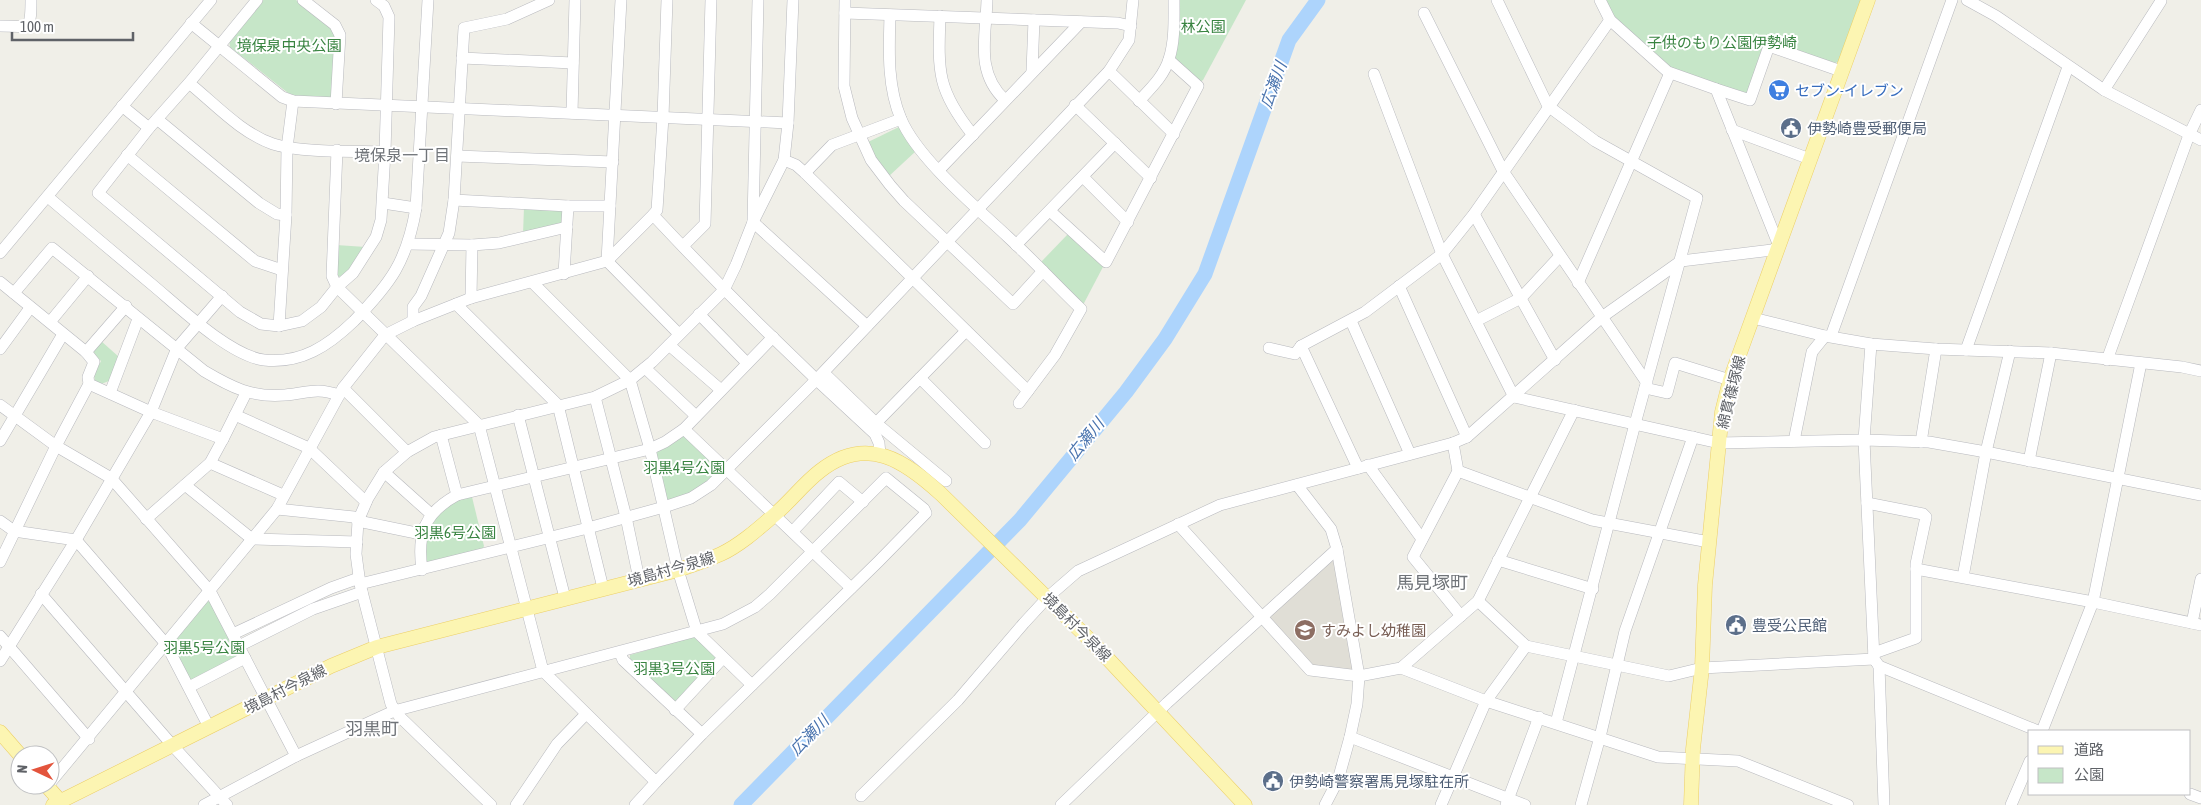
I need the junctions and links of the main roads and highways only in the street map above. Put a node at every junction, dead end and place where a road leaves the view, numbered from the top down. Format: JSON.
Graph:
{"nodes":[{"id":1,"x":1868,"y":0,"type":"edge"},
{"id":2,"x":0,"y":732,"type":"edge"},
{"id":3,"x":11,"y":745,"type":"edge"},
{"id":4,"x":59,"y":804,"type":"edge"},
{"id":5,"x":1245,"y":805,"type":"edge"},
{"id":6,"x":1691,"y":805,"type":"edge"}],
"edges":[{"from":1,"to":6,"type":"main road","name":"綿貫篠塚線"},
{"from":2,"to":3,"type":"main road"},
{"from":4,"to":5,"type":"main road","name":"境島村今泉線"}]}
